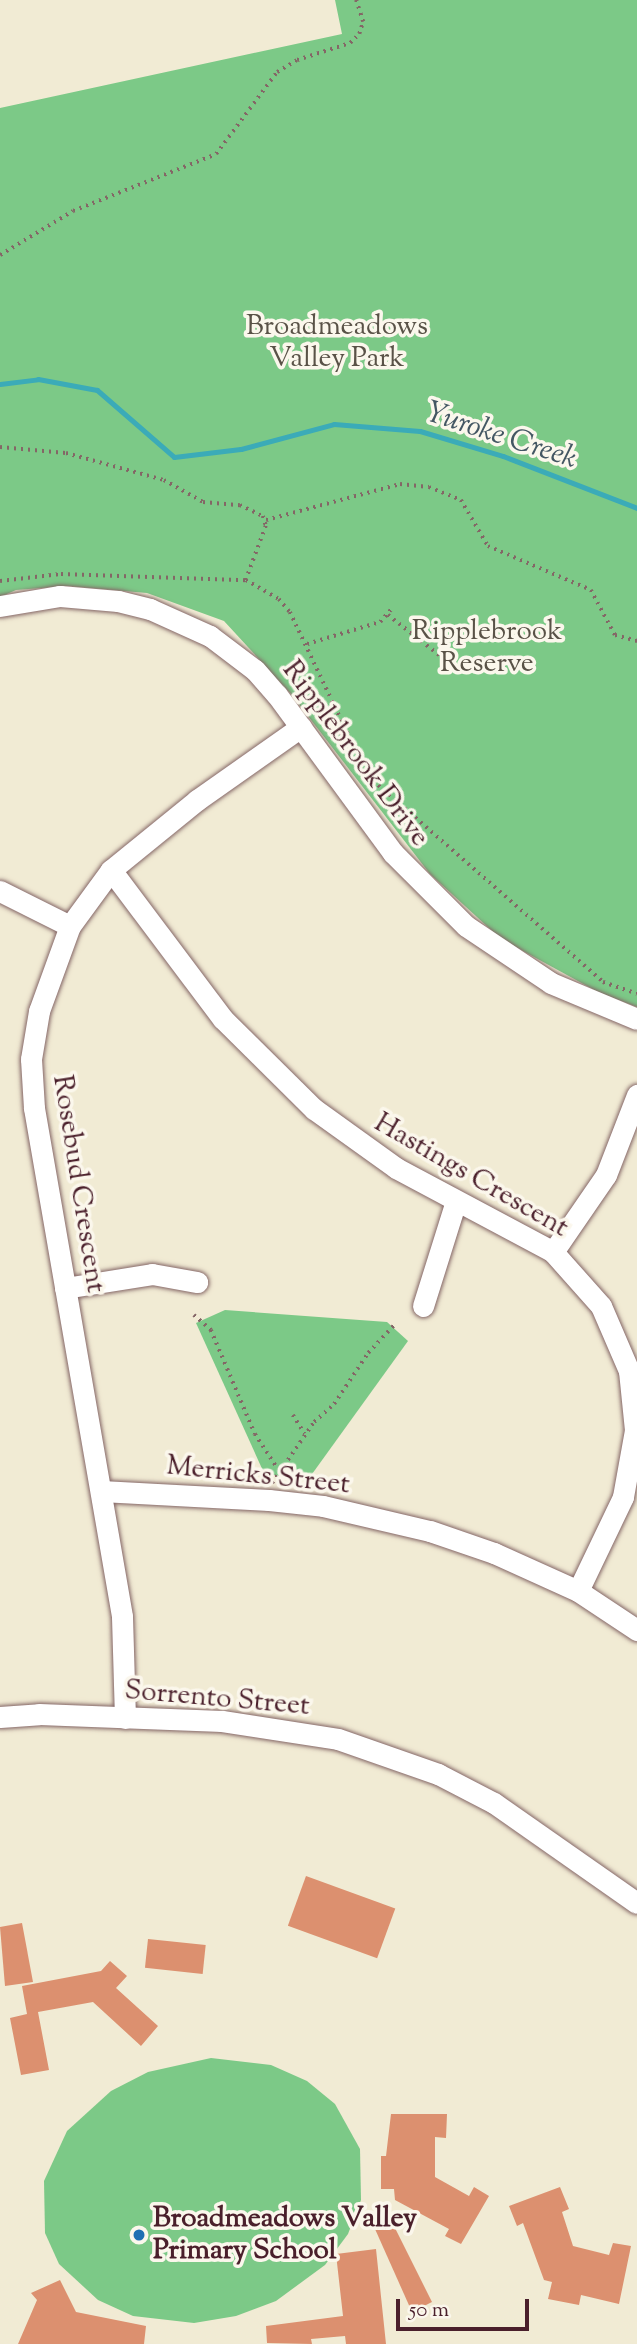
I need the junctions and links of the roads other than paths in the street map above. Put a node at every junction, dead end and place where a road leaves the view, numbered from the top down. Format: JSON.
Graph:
{"nodes":[{"id":1,"x":0,"y":606,"type":"edge"},
{"id":2,"x":301,"y":727,"type":"junction"},
{"id":3,"x":111,"y":870,"type":"junction"},
{"id":4,"x":0,"y":891,"type":"edge"},
{"id":5,"x":70,"y":926,"type":"junction"},
{"id":6,"x":637,"y":1019,"type":"edge"},
{"id":7,"x":637,"y":1095,"type":"edge"},
{"id":8,"x":456,"y":1201,"type":"junction"},
{"id":9,"x":553,"y":1252,"type":"junction"},
{"id":10,"x":197,"y":1282,"type":"dead end"},
{"id":11,"x":65,"y":1288,"type":"junction"},
{"id":12,"x":423,"y":1306,"type":"dead end"},
{"id":13,"x":101,"y":1491,"type":"junction"},
{"id":14,"x":578,"y":1591,"type":"junction"},
{"id":15,"x":637,"y":1630,"type":"edge"},
{"id":16,"x":0,"y":1717,"type":"edge"},
{"id":17,"x":125,"y":1718,"type":"junction"},
{"id":18,"x":634,"y":1894,"type":"edge"}],
"edges":[{"from":1,"to":2,"type":"street","name":"Ripplebrook Drive"},
{"from":2,"to":3,"type":"street","name":"Rosebud Crescent"},
{"from":2,"to":6,"type":"street","name":"Ripplebrook Drive"},
{"from":3,"to":5,"type":"street","name":"Rosebud Crescent"},
{"from":3,"to":8,"type":"street","name":"Hastings Crescent"},
{"from":4,"to":5,"type":"street"},
{"from":5,"to":11,"type":"street","name":"Rosebud Crescent"},
{"from":7,"to":9,"type":"street"},
{"from":8,"to":9,"type":"street","name":"Hastings Crescent"},
{"from":8,"to":12,"type":"street"},
{"from":9,"to":14,"type":"street","name":"Hastings Crescent"},
{"from":10,"to":11,"type":"street"},
{"from":11,"to":13,"type":"street","name":"Rosebud Crescent"},
{"from":13,"to":14,"type":"street","name":"Merricks Street"},
{"from":13,"to":17,"type":"street","name":"Rosebud Crescent"},
{"from":14,"to":15,"type":"street","name":"Merricks Street"},
{"from":16,"to":17,"type":"street","name":"Sorrento Street"},
{"from":17,"to":18,"type":"street","name":"Sorrento Street"}]}
